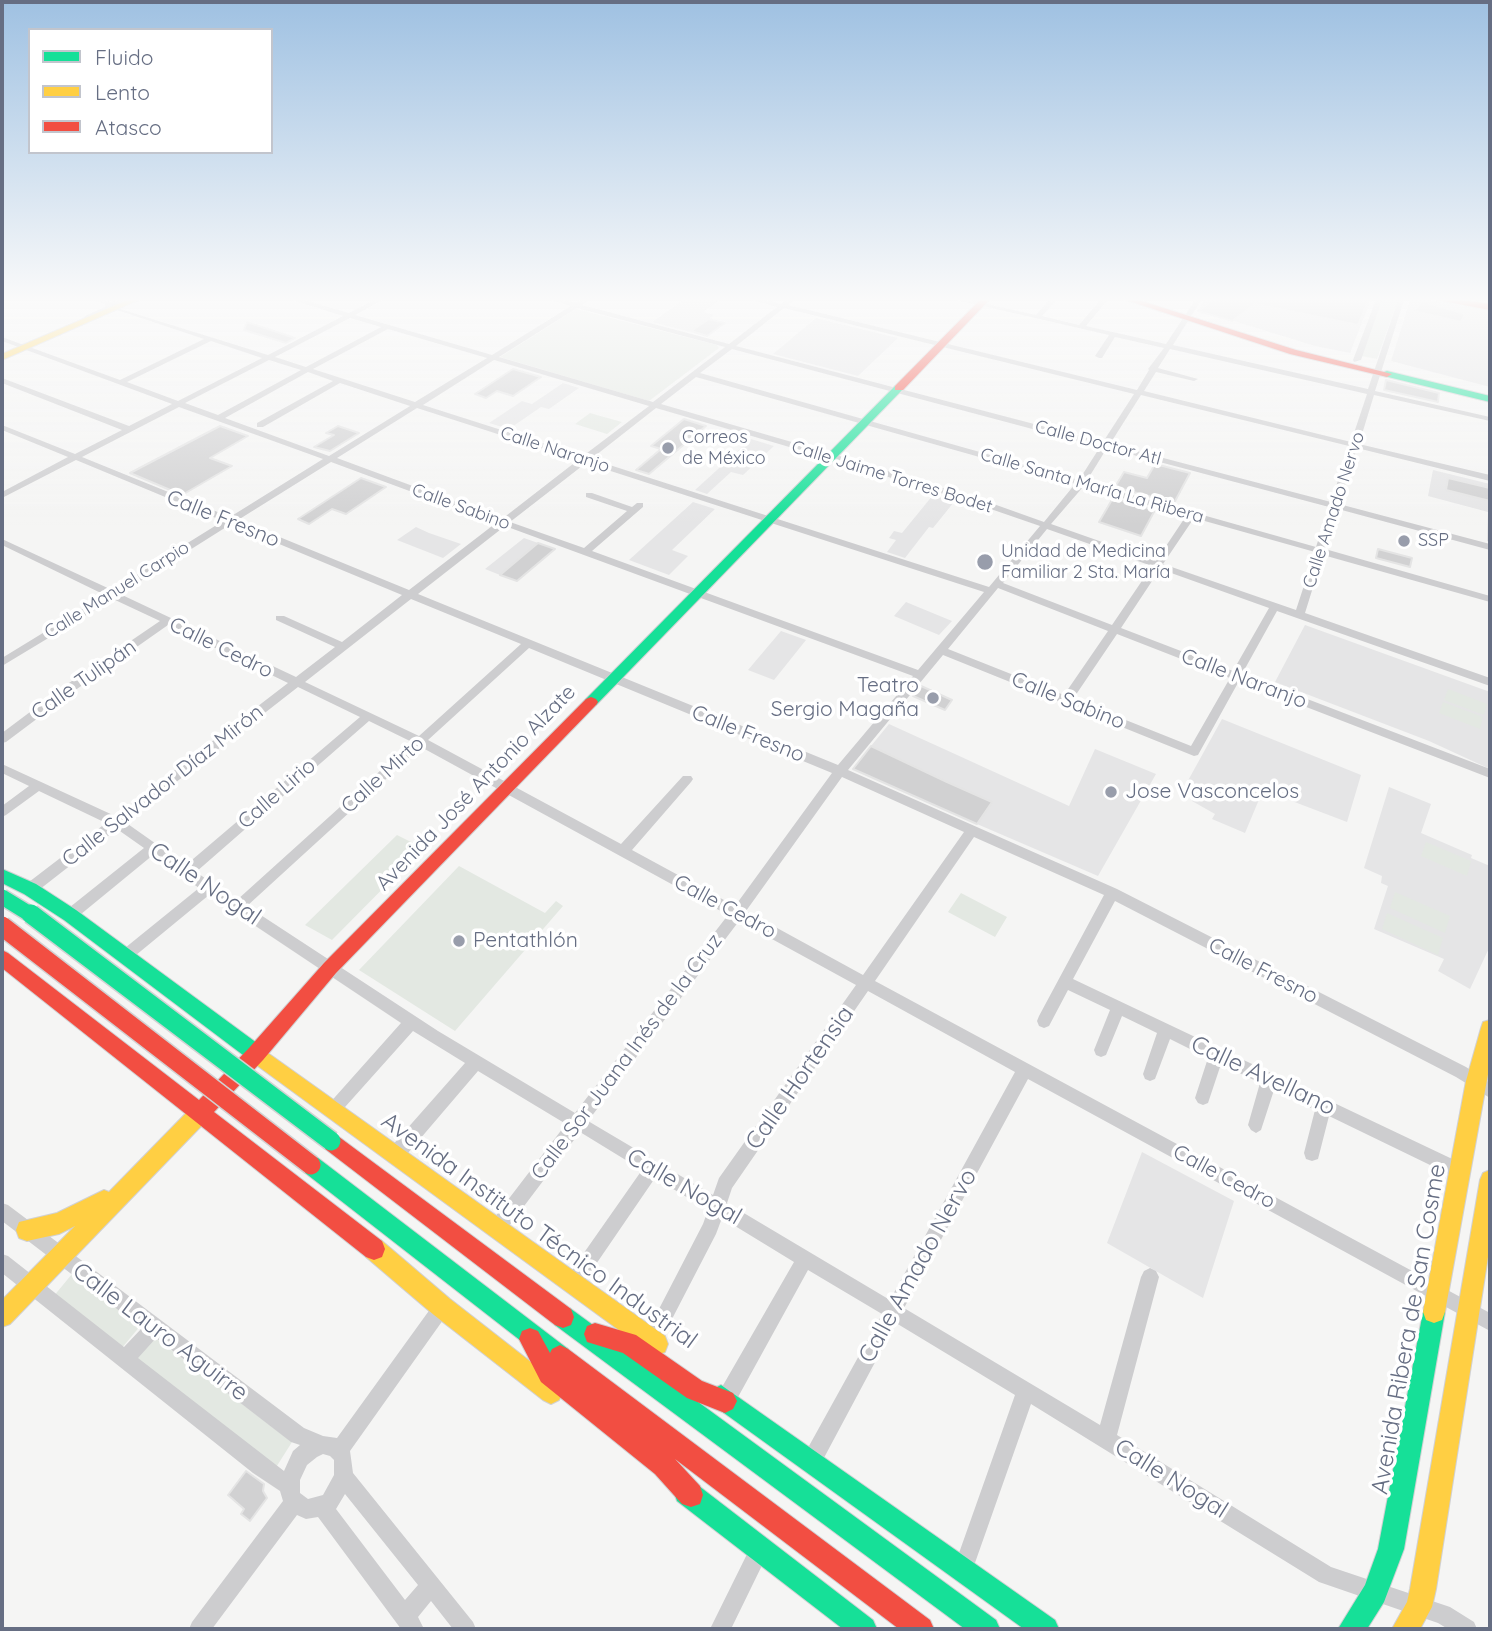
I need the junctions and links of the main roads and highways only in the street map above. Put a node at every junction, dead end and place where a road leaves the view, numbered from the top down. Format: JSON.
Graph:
{"nodes":[{"id":1,"x":912,"y":373,"type":"edge"},
{"id":2,"x":1397,"y":373,"type":"edge"},
{"id":3,"x":1403,"y":373,"type":"edge"},
{"id":4,"x":1490,"y":392,"type":"edge"},
{"id":5,"x":1490,"y":399,"type":"edge"},
{"id":6,"x":2,"y":876,"type":"edge"},
{"id":7,"x":30,"y":888,"type":"junction"},
{"id":8,"x":2,"y":897,"type":"edge"},
{"id":9,"x":2,"y":910,"type":"edge"},
{"id":10,"x":2,"y":926,"type":"edge"},
{"id":11,"x":2,"y":958,"type":"edge"},
{"id":12,"x":1490,"y":1028,"type":"edge"},
{"id":13,"x":256,"y":1054,"type":"junction"},
{"id":14,"x":201,"y":1112,"type":"junction"},
{"id":15,"x":1490,"y":1180,"type":"edge"},
{"id":16,"x":121,"y":1191,"type":"junction"},
{"id":17,"x":27,"y":1230,"type":"road end"},
{"id":18,"x":2,"y":1316,"type":"edge"},
{"id":19,"x":583,"y":1331,"type":"junction"},
{"id":20,"x":527,"y":1333,"type":"junction"},
{"id":21,"x":725,"y":1401,"type":"junction"},
{"id":22,"x":691,"y":1495,"type":"junction"},
{"id":23,"x":983,"y":1626,"type":"edge"},
{"id":24,"x":864,"y":1629,"type":"edge"},
{"id":25,"x":921,"y":1629,"type":"edge"},
{"id":26,"x":1046,"y":1629,"type":"edge"},
{"id":27,"x":1352,"y":1629,"type":"edge"},
{"id":28,"x":1405,"y":1629,"type":"edge"}],
"edges":[{"from":1,"to":13,"type":"main road","name":"Avenida José Antonio Alzate"},
{"from":2,"to":5,"type":"main road"},
{"from":3,"to":4,"type":"main road"},
{"from":6,"to":7,"type":"main road","name":"Avenida Instituto Técnico Industrial"},
{"from":7,"to":9,"type":"main road"},
{"from":7,"to":13,"type":"main road","name":"Avenida Instituto Técnico Industrial"},
{"from":8,"to":19,"type":"main road","bridge":true},
{"from":10,"to":20,"type":"main road","bridge":true},
{"from":11,"to":14,"type":"main road"},
{"from":12,"to":27,"type":"main road","name":"Avenida Ribera de San Cosme"},
{"from":13,"to":14,"type":"main road","name":"Avenida José Antonio Alzate"},
{"from":13,"to":21,"type":"main road","name":"Avenida Instituto Técnico Industrial"},
{"from":14,"to":16,"type":"main road","name":"Avenida José Antonio Alzate"},
{"from":14,"to":22,"type":"main road"},
{"from":15,"to":28,"type":"main road"},
{"from":16,"to":17,"type":"main road"},
{"from":16,"to":18,"type":"main road","name":"Avenida José Antonio Alzate"},
{"from":19,"to":21,"type":"main road"},
{"from":19,"to":23,"type":"main road"},
{"from":20,"to":22,"type":"main road"},
{"from":20,"to":25,"type":"main road"},
{"from":21,"to":26,"type":"main road","name":"Avenida Instituto Técnico Industrial"},
{"from":22,"to":24,"type":"main road"}]}
